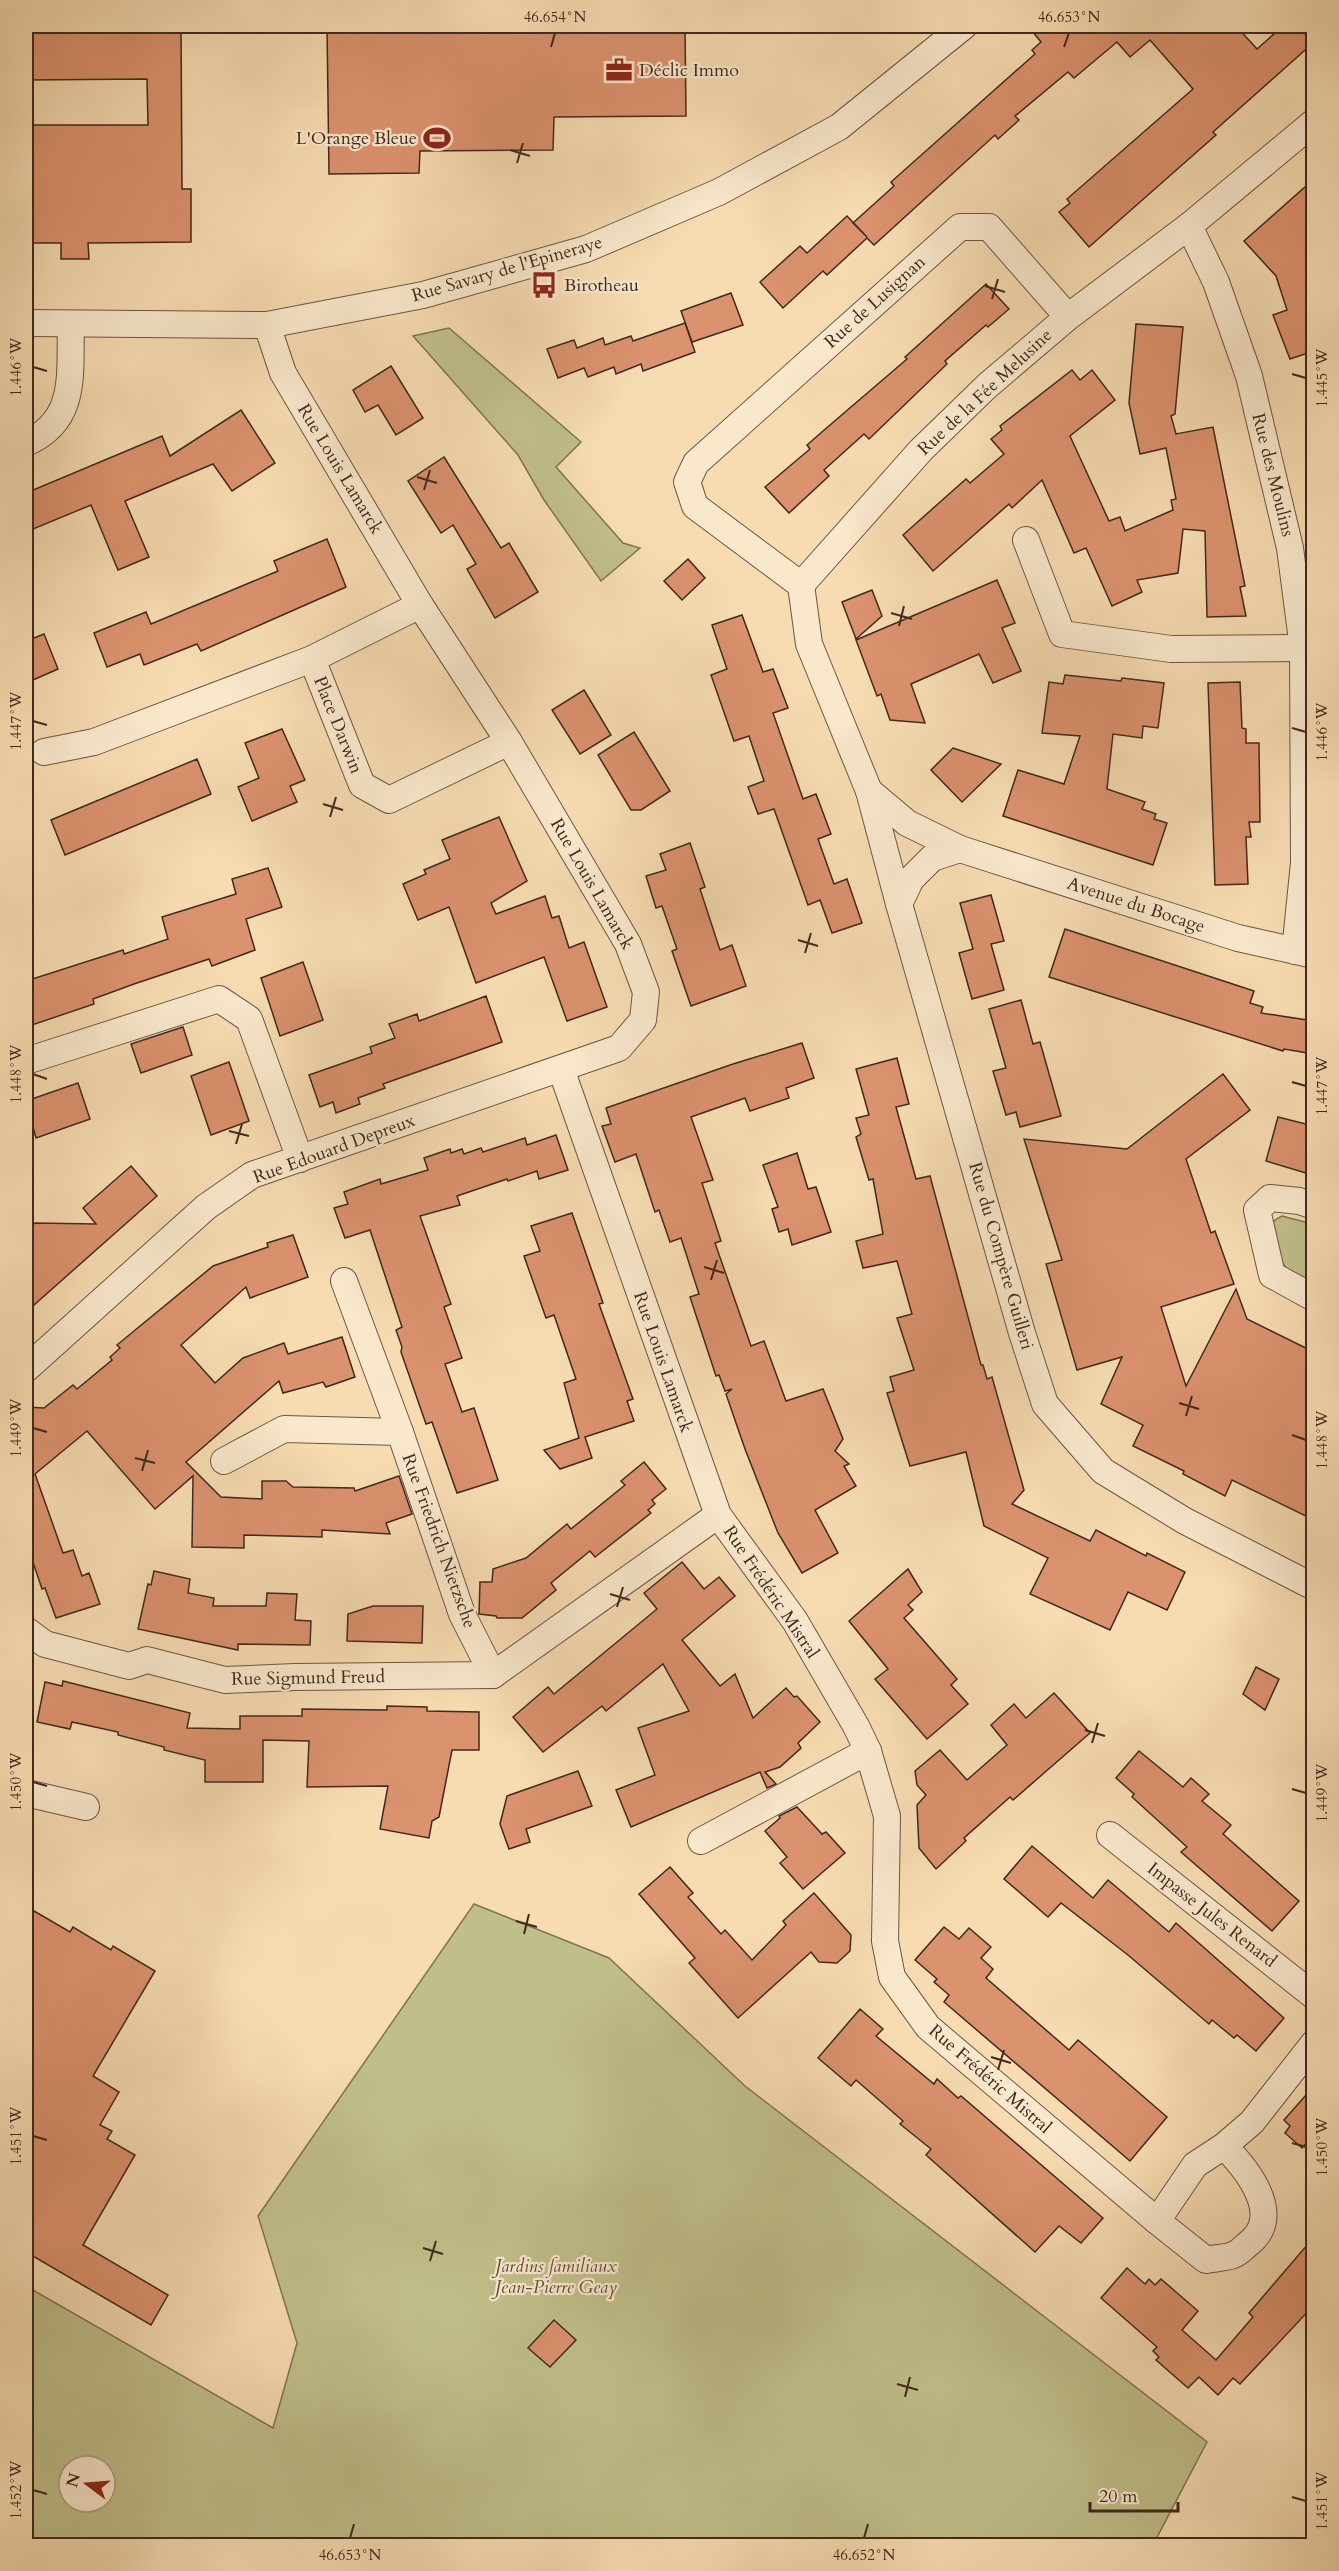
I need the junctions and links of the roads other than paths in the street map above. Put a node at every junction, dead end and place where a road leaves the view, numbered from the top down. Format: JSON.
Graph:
{"nodes":[{"id":1,"x":964,"y":26,"type":"edge"},
{"id":2,"x":1314,"y":122,"type":"edge"},
{"id":3,"x":1188,"y":226,"type":"junction"},
{"id":4,"x":1068,"y":317,"type":"junction"},
{"id":5,"x":26,"y":323,"type":"edge"},
{"id":6,"x":70,"y":324,"type":"junction"},
{"id":7,"x":267,"y":325,"type":"junction"},
{"id":8,"x":26,"y":443,"type":"edge"},
{"id":9,"x":1026,"y":540,"type":"dead end"},
{"id":10,"x":801,"y":585,"type":"junction"},
{"id":11,"x":420,"y":605,"type":"junction"},
{"id":12,"x":1303,"y":648,"type":"junction"},
{"id":13,"x":312,"y":659,"type":"junction"},
{"id":14,"x":509,"y":742,"type":"junction"},
{"id":15,"x":44,"y":752,"type":"dead end"},
{"id":16,"x":869,"y":791,"type":"junction"},
{"id":17,"x":960,"y":849,"type":"junction"},
{"id":18,"x":898,"y":904,"type":"junction"},
{"id":19,"x":1304,"y":953,"type":"edge"},
{"id":20,"x":26,"y":1061,"type":"edge"},
{"id":21,"x":561,"y":1069,"type":"junction"},
{"id":22,"x":300,"y":1159,"type":"junction"},
{"id":23,"x":1314,"y":1206,"type":"edge"},
{"id":24,"x":344,"y":1281,"type":"dead end"},
{"id":25,"x":1314,"y":1298,"type":"edge"},
{"id":26,"x":26,"y":1369,"type":"edge"},
{"id":27,"x":400,"y":1432,"type":"junction"},
{"id":28,"x":224,"y":1461,"type":"dead end"},
{"id":29,"x":718,"y":1515,"type":"junction"},
{"id":30,"x":1314,"y":1587,"type":"edge"},
{"id":31,"x":26,"y":1630,"type":"edge"},
{"id":32,"x":493,"y":1675,"type":"junction"},
{"id":33,"x":868,"y":1751,"type":"junction"},
{"id":34,"x":26,"y":1793,"type":"edge"},
{"id":35,"x":86,"y":1807,"type":"dead end"},
{"id":36,"x":1110,"y":1835,"type":"dead end"},
{"id":37,"x":701,"y":1841,"type":"dead end"},
{"id":38,"x":1314,"y":1996,"type":"edge"},
{"id":39,"x":1314,"y":2043,"type":"edge"},
{"id":40,"x":1224,"y":2146,"type":"junction"},
{"id":41,"x":1157,"y":2221,"type":"junction"}],
"edges":[{"from":1,"to":7,"type":"street","name":"Rue Savary de l'Epineraye"},
{"from":2,"to":3,"type":"street","name":"Rue de la Fée Melusine"},
{"from":3,"to":4,"type":"street","name":"Rue de la Fée Melusine"},
{"from":3,"to":12,"type":"street","name":"Rue des Moulins"},
{"from":4,"to":10,"type":"street","name":"Rue de la Fée Melusine"},
{"from":4,"to":10,"type":"street","name":"Rue de Lusignan"},
{"from":5,"to":6,"type":"street","name":"Rue Savary de l'Epineraye"},
{"from":6,"to":7,"type":"street","name":"Rue Savary de l'Epineraye"},
{"from":6,"to":8,"type":"street"},
{"from":7,"to":11,"type":"street","name":"Rue Louis Lamarck"},
{"from":9,"to":12,"type":"street"},
{"from":10,"to":16,"type":"street","name":"Avenue du Bocage"},
{"from":11,"to":13,"type":"street","name":"Place Darwin"},
{"from":11,"to":14,"type":"street","name":"Rue Louis Lamarck"},
{"from":12,"to":19,"type":"street","name":"Rue des Moulins"},
{"from":13,"to":14,"type":"street","name":"Place Darwin"},
{"from":13,"to":15,"type":"street"},
{"from":14,"to":21,"type":"street","name":"Rue Louis Lamarck"},
{"from":16,"to":17,"type":"street","name":"Avenue du Bocage"},
{"from":16,"to":18,"type":"street","name":"Rue du Compère Guilleri"},
{"from":17,"to":18,"type":"street"},
{"from":17,"to":19,"type":"street","name":"Avenue du Bocage"},
{"from":18,"to":30,"type":"street","name":"Rue du Compère Guilleri"},
{"from":20,"to":22,"type":"street"},
{"from":21,"to":22,"type":"street","name":"Rue Edouard Depreux"},
{"from":21,"to":29,"type":"street","name":"Rue Louis Lamarck"},
{"from":22,"to":26,"type":"street","name":"Rue Edouard Depreux"},
{"from":23,"to":25,"type":"street"},
{"from":24,"to":27,"type":"street","name":"Rue Friedrich Nietzsche"},
{"from":27,"to":28,"type":"street"},
{"from":27,"to":32,"type":"street","name":"Rue Friedrich Nietzsche"},
{"from":29,"to":32,"type":"street"},
{"from":29,"to":33,"type":"street","name":"Rue Frédéric Mistral"},
{"from":31,"to":32,"type":"street","name":"Rue Sigmund Freud"},
{"from":33,"to":37,"type":"street"},
{"from":33,"to":41,"type":"street","name":"Rue Frédéric Mistral"},
{"from":34,"to":35,"type":"street"},
{"from":36,"to":38,"type":"street","name":"Impasse Jules Renard"},
{"from":39,"to":40,"type":"street"},
{"from":40,"to":41,"type":"street"},
{"from":40,"to":41,"type":"street"}]}
